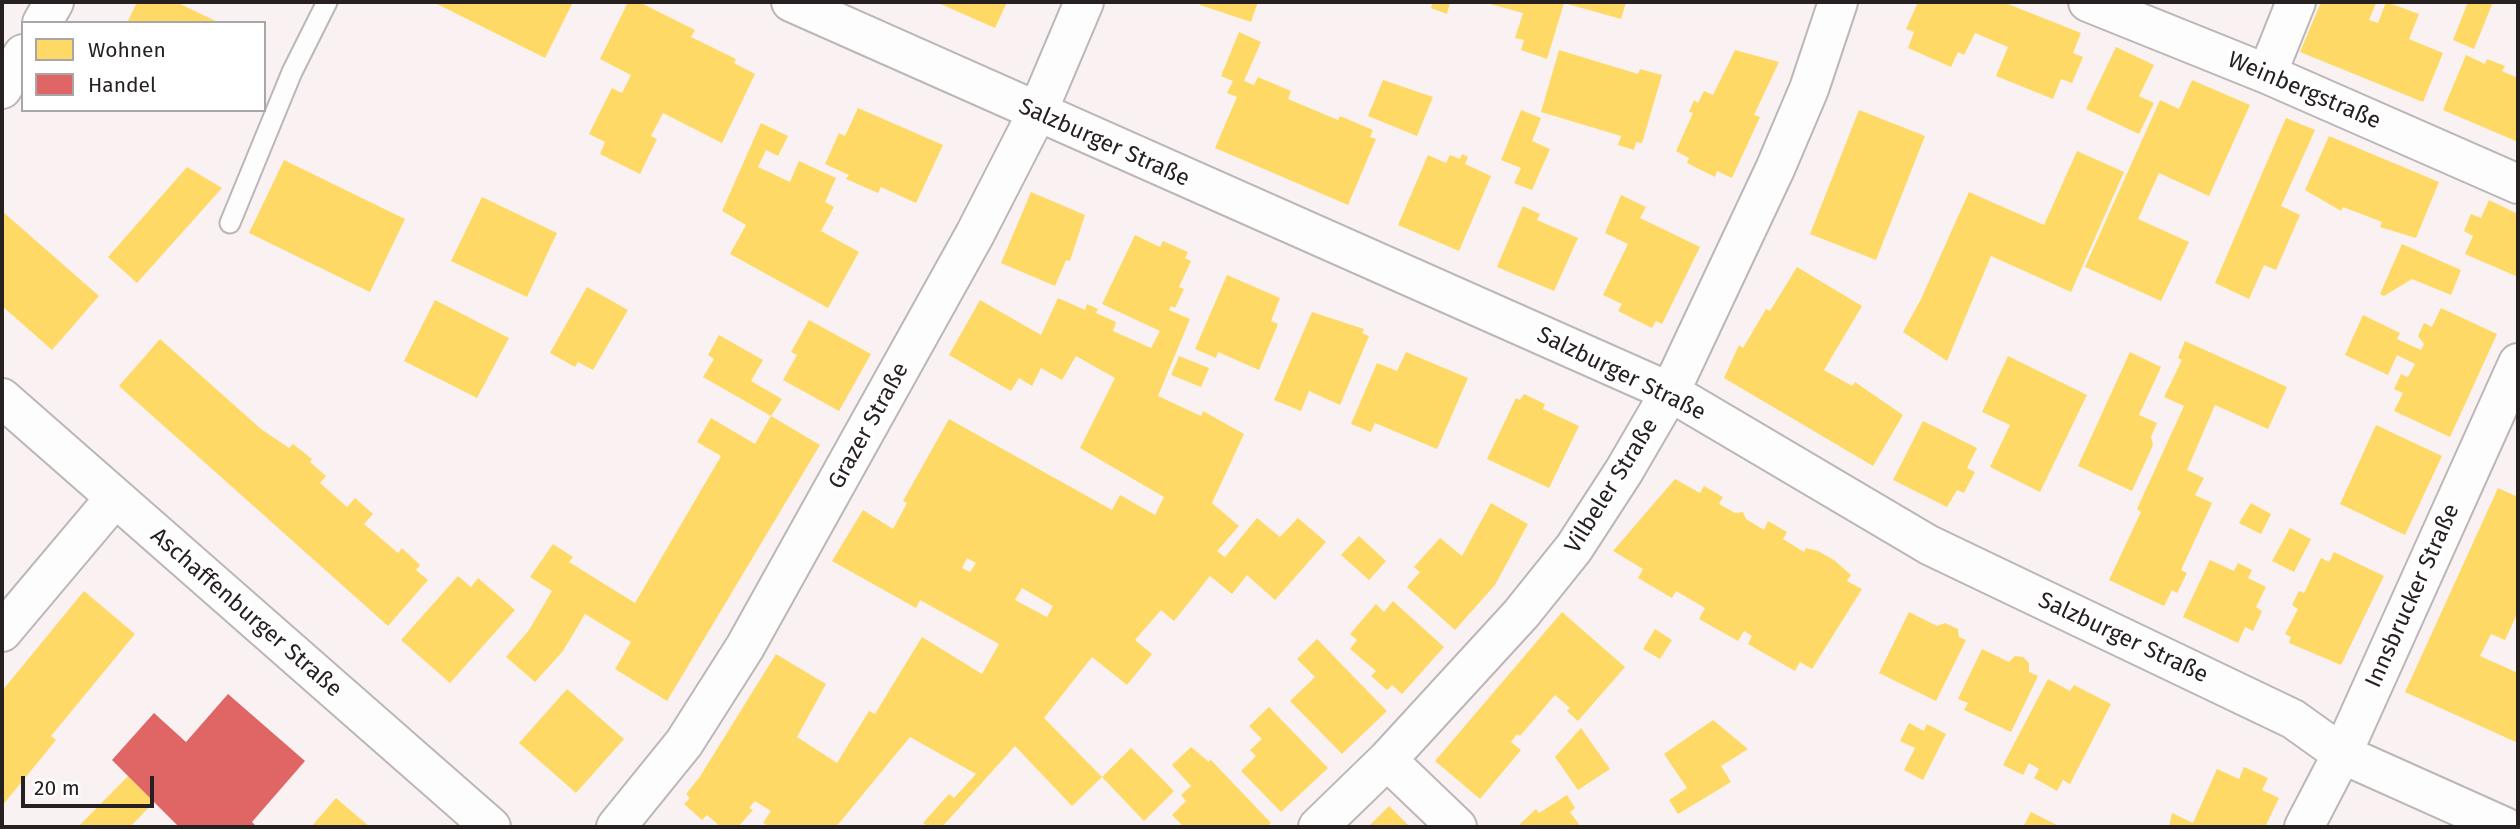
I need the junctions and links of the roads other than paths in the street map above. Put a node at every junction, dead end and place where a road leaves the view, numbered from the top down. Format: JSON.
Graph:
{"nodes":[{"id":1,"x":54,"y":2,"type":"edge"},
{"id":2,"x":327,"y":2,"type":"edge"},
{"id":3,"x":791,"y":2,"type":"edge"},
{"id":4,"x":1084,"y":2,"type":"edge"},
{"id":5,"x":1838,"y":2,"type":"edge"},
{"id":6,"x":2088,"y":2,"type":"edge"},
{"id":7,"x":2296,"y":2,"type":"edge"},
{"id":8,"x":43,"y":21,"type":"edge"},
{"id":9,"x":21,"y":57,"type":"edge"},
{"id":10,"x":2267,"y":74,"type":"junction"},
{"id":11,"x":2,"y":89,"type":"edge"},
{"id":12,"x":1037,"y":113,"type":"junction"},
{"id":13,"x":2518,"y":184,"type":"edge"},
{"id":14,"x":230,"y":223,"type":"dead end"},
{"id":15,"x":2518,"y":363,"type":"edge"},
{"id":16,"x":1670,"y":392,"type":"junction"},
{"id":17,"x":2,"y":398,"type":"edge"},
{"id":18,"x":114,"y":499,"type":"junction"},
{"id":19,"x":2,"y":632,"type":"edge"},
{"id":20,"x":2342,"y":754,"type":"junction"},
{"id":21,"x":1387,"y":760,"type":"junction"},
{"id":22,"x":491,"y":827,"type":"edge"},
{"id":23,"x":616,"y":827,"type":"edge"},
{"id":24,"x":1318,"y":827,"type":"edge"},
{"id":25,"x":1457,"y":827,"type":"edge"},
{"id":26,"x":2304,"y":827,"type":"edge"},
{"id":27,"x":2505,"y":827,"type":"edge"}],
"edges":[{"from":1,"to":8,"type":"street"},
{"from":2,"to":14,"type":"lane"},
{"from":3,"to":12,"type":"street","name":"Salzburger Straße"},
{"from":4,"to":12,"type":"street","name":"Grazer Straße"},
{"from":5,"to":16,"type":"street","name":"Vilbeler Straße"},
{"from":6,"to":10,"type":"street","name":"Weinbergstraße"},
{"from":7,"to":10,"type":"street"},
{"from":9,"to":11,"type":"street"},
{"from":10,"to":13,"type":"street","name":"Weinbergstraße"},
{"from":12,"to":16,"type":"street","name":"Salzburger Straße"},
{"from":12,"to":23,"type":"street","name":"Grazer Straße"},
{"from":15,"to":20,"type":"street","name":"Innsbrucker Straße"},
{"from":16,"to":20,"type":"street","name":"Salzburger Straße"},
{"from":16,"to":21,"type":"street","name":"Vilbeler Straße"},
{"from":17,"to":18,"type":"street","name":"Aschaffenburger Straße"},
{"from":18,"to":19,"type":"street"},
{"from":18,"to":22,"type":"street","name":"Aschaffenburger Straße"},
{"from":20,"to":26,"type":"street","name":"Innsbrucker Straße"},
{"from":20,"to":27,"type":"street","name":"Salzburger Straße"},
{"from":21,"to":24,"type":"street","name":"Vilbeler Straße"},
{"from":21,"to":25,"type":"street"}]}
